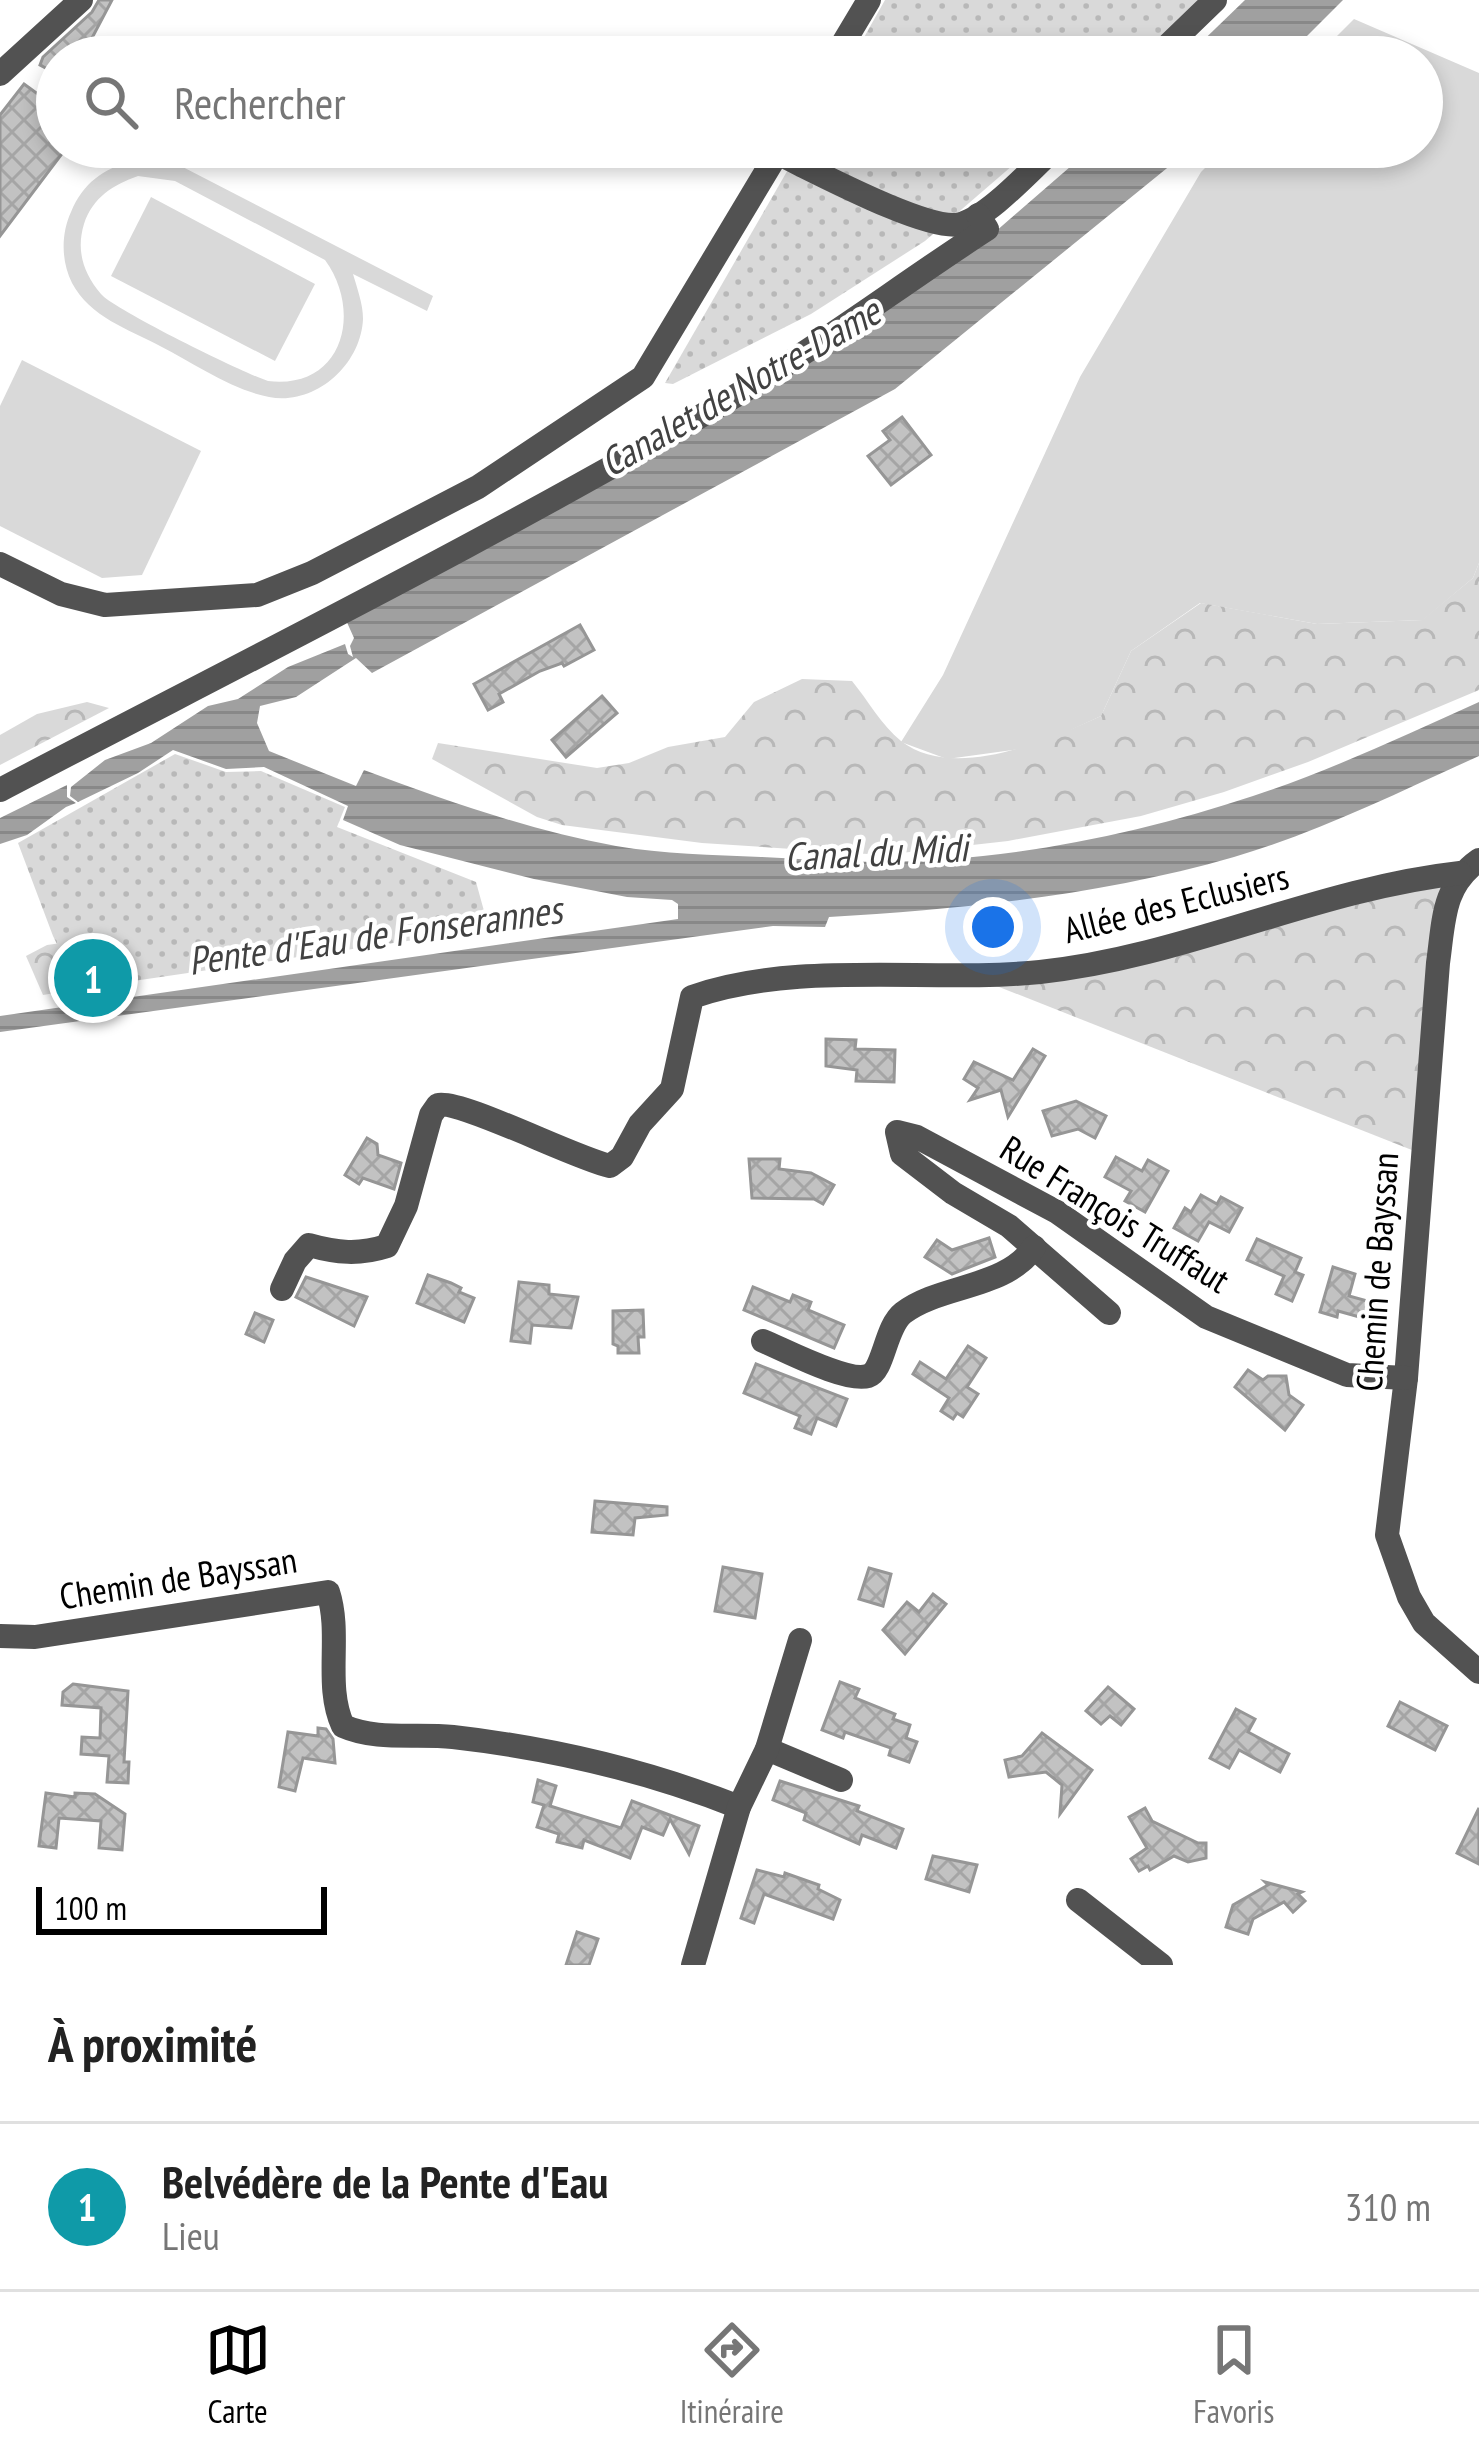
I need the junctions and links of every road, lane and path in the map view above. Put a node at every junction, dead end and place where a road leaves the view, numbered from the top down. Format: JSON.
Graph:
{"nodes":[{"id":1,"x":81,"y":0,"type":"edge"},
{"id":2,"x":869,"y":0,"type":"edge"},
{"id":3,"x":1215,"y":0,"type":"edge"},
{"id":4,"x":42,"y":36,"type":"edge"},
{"id":5,"x":848,"y":36,"type":"edge"},
{"id":6,"x":1178,"y":36,"type":"edge"},
{"id":7,"x":36,"y":41,"type":"edge"},
{"id":8,"x":0,"y":74,"type":"edge"},
{"id":9,"x":768,"y":168,"type":"edge"},
{"id":10,"x":816,"y":168,"type":"edge"},
{"id":11,"x":1032,"y":168,"type":"edge"},
{"id":12,"x":978,"y":215,"type":"junction"},
{"id":13,"x":0,"y":564,"type":"edge"},
{"id":14,"x":0,"y":790,"type":"edge"},
{"id":15,"x":1469,"y":867,"type":"edge"},
{"id":16,"x":1034,"y":1247,"type":"junction"},
{"id":17,"x":282,"y":1289,"type":"dead end"},
{"id":18,"x":1109,"y":1313,"type":"dead end"},
{"id":19,"x":763,"y":1341,"type":"dead end"},
{"id":20,"x":1406,"y":1378,"type":"junction"},
{"id":21,"x":0,"y":1636,"type":"edge"},
{"id":22,"x":800,"y":1640,"type":"dead end"},
{"id":23,"x":1479,"y":1672,"type":"edge"},
{"id":24,"x":767,"y":1749,"type":"junction"},
{"id":25,"x":842,"y":1780,"type":"dead end"},
{"id":26,"x":739,"y":1807,"type":"junction"},
{"id":27,"x":1078,"y":1900,"type":"dead end"},
{"id":28,"x":693,"y":1965,"type":"edge"},
{"id":29,"x":1161,"y":1965,"type":"edge"}],
"edges":[{"from":1,"to":4,"type":"street"},
{"from":2,"to":5,"type":"street"},
{"from":3,"to":6,"type":"street"},
{"from":7,"to":8,"type":"street"},
{"from":9,"to":13,"type":"street"},
{"from":10,"to":12,"type":"street"},
{"from":11,"to":12,"type":"street"},
{"from":12,"to":14,"type":"street"},
{"from":15,"to":17,"type":"street","name":"Allée des Eclusiers"},
{"from":15,"to":20,"type":"street","name":"Chemin de Bayssan"},
{"from":16,"to":18,"type":"street","name":"Rue François Truffaut"},
{"from":16,"to":19,"type":"street","name":"Rue François Truffaut"},
{"from":16,"to":20,"type":"street","name":"Rue François Truffaut"},
{"from":20,"to":23,"type":"street","name":"Chemin de Bayssan"},
{"from":21,"to":26,"type":"street","name":"Chemin de Bayssan"},
{"from":22,"to":24,"type":"street"},
{"from":24,"to":25,"type":"street"},
{"from":24,"to":26,"type":"street"},
{"from":26,"to":28,"type":"street"},
{"from":27,"to":29,"type":"street"}]}
